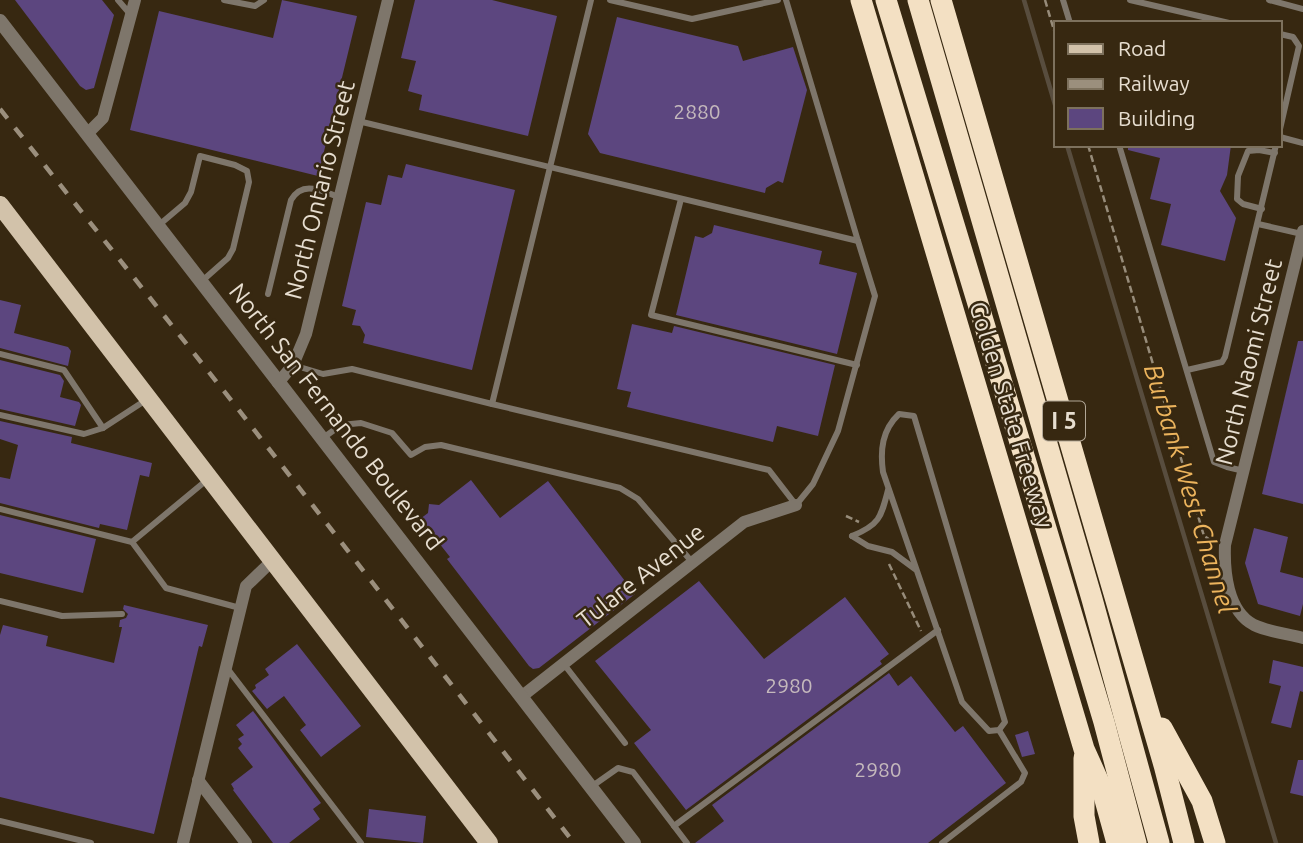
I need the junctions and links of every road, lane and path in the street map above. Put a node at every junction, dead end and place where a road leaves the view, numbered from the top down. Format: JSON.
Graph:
{"nodes":[{"id":1,"x":118,"y":0,"type":"edge"},
{"id":2,"x":135,"y":0,"type":"edge"},
{"id":3,"x":224,"y":0,"type":"edge"},
{"id":4,"x":264,"y":0,"type":"edge"},
{"id":5,"x":388,"y":0,"type":"edge"},
{"id":6,"x":591,"y":0,"type":"edge"},
{"id":7,"x":610,"y":0,"type":"edge"},
{"id":8,"x":778,"y":0,"type":"edge"},
{"id":9,"x":786,"y":0,"type":"edge"},
{"id":10,"x":860,"y":0,"type":"edge"},
{"id":11,"x":886,"y":0,"type":"edge"},
{"id":12,"x":918,"y":0,"type":"edge"},
{"id":13,"x":941,"y":0,"type":"edge"},
{"id":14,"x":1045,"y":0,"type":"edge"},
{"id":15,"x":1063,"y":0,"type":"edge"},
{"id":16,"x":1130,"y":0,"type":"edge"},
{"id":17,"x":1269,"y":0,"type":"edge"},
{"id":18,"x":1303,"y":9,"type":"edge"},
{"id":19,"x":132,"y":15,"type":"junction"},
{"id":20,"x":0,"y":21,"type":"edge"},
{"id":21,"x":1069,"y":21,"type":"edge"},
{"id":22,"x":1221,"y":21,"type":"edge"},
{"id":23,"x":1054,"y":30,"type":"edge"},
{"id":24,"x":1282,"y":34,"type":"edge"},
{"id":25,"x":1282,"y":87,"type":"edge"},
{"id":26,"x":1290,"y":89,"type":"junction"},
{"id":27,"x":358,"y":121,"type":"junction"},
{"id":28,"x":1282,"y":121,"type":"edge"},
{"id":29,"x":87,"y":134,"type":"junction"},
{"id":30,"x":1282,"y":138,"type":"edge"},
{"id":31,"x":1303,"y":143,"type":"edge"},
{"id":32,"x":1089,"y":147,"type":"edge"},
{"id":33,"x":1120,"y":147,"type":"edge"},
{"id":34,"x":1276,"y":149,"type":"edge"},
{"id":35,"x":551,"y":167,"type":"junction"},
{"id":36,"x":339,"y":197,"type":"junction"},
{"id":37,"x":681,"y":199,"type":"junction"},
{"id":38,"x":0,"y":205,"type":"edge"},
{"id":39,"x":1262,"y":209,"type":"junction"},
{"id":40,"x":1258,"y":224,"type":"junction"},
{"id":41,"x":157,"y":226,"type":"junction"},
{"id":42,"x":1303,"y":232,"type":"edge"},
{"id":43,"x":858,"y":242,"type":"junction"},
{"id":44,"x":201,"y":282,"type":"junction"},
{"id":45,"x":268,"y":294,"type":"dead end"},
{"id":46,"x":0,"y":354,"type":"edge"},
{"id":47,"x":293,"y":365,"type":"junction"},
{"id":48,"x":857,"y":365,"type":"junction"},
{"id":49,"x":1187,"y":370,"type":"junction"},
{"id":50,"x":278,"y":383,"type":"junction"},
{"id":51,"x":148,"y":399,"type":"junction"},
{"id":52,"x":492,"y":404,"type":"junction"},
{"id":53,"x":0,"y":415,"type":"edge"},
{"id":54,"x":103,"y":428,"type":"junction"},
{"id":55,"x":322,"y":439,"type":"junction"},
{"id":56,"x":1244,"y":471,"type":"junction"},
{"id":57,"x":209,"y":478,"type":"junction"},
{"id":58,"x":889,"y":488,"type":"junction"},
{"id":59,"x":796,"y":505,"type":"junction"},
{"id":60,"x":0,"y":509,"type":"edge"},
{"id":61,"x":846,"y":516,"type":"dead end"},
{"id":62,"x":865,"y":531,"type":"junction"},
{"id":63,"x":132,"y":542,"type":"junction"},
{"id":64,"x":1225,"y":545,"type":"junction"},
{"id":65,"x":878,"y":549,"type":"junction"},
{"id":66,"x":272,"y":561,"type":"junction"},
{"id":67,"x":692,"y":562,"type":"junction"},
{"id":68,"x":916,"y":570,"type":"junction"},
{"id":69,"x":0,"y":601,"type":"edge"},
{"id":70,"x":240,"y":608,"type":"junction"},
{"id":71,"x":122,"y":614,"type":"dead end"},
{"id":72,"x":938,"y":630,"type":"junction"},
{"id":73,"x":1303,"y":638,"type":"edge"},
{"id":74,"x":925,"y":639,"type":"junction"},
{"id":75,"x":563,"y":663,"type":"junction"},
{"id":76,"x":226,"y":666,"type":"junction"},
{"id":77,"x":1141,"y":689,"type":"junction"},
{"id":78,"x":521,"y":696,"type":"junction"},
{"id":79,"x":999,"y":730,"type":"junction"},
{"id":80,"x":625,"y":743,"type":"dead end"},
{"id":81,"x":1084,"y":749,"type":"junction"},
{"id":82,"x":198,"y":780,"type":"junction"},
{"id":83,"x":591,"y":787,"type":"junction"},
{"id":84,"x":0,"y":821,"type":"edge"},
{"id":85,"x":674,"y":826,"type":"junction"},
{"id":86,"x":90,"y":843,"type":"edge"},
{"id":87,"x":183,"y":843,"type":"edge"},
{"id":88,"x":246,"y":843,"type":"edge"},
{"id":89,"x":361,"y":843,"type":"edge"},
{"id":90,"x":489,"y":843,"type":"edge"},
{"id":91,"x":634,"y":843,"type":"edge"},
{"id":92,"x":687,"y":843,"type":"edge"},
{"id":93,"x":942,"y":843,"type":"edge"},
{"id":94,"x":1089,"y":843,"type":"edge"},
{"id":95,"x":1116,"y":843,"type":"edge"},
{"id":96,"x":1136,"y":843,"type":"edge"},
{"id":97,"x":1159,"y":843,"type":"edge"},
{"id":98,"x":1184,"y":843,"type":"edge"},
{"id":99,"x":1215,"y":843,"type":"edge"}],
"edges":[{"from":1,"to":19,"type":"lane"},
{"from":2,"to":19,"type":"street"},
{"from":3,"to":4,"type":"lane"},
{"from":5,"to":27,"type":"street","name":"North Ontario Street"},
{"from":6,"to":35,"type":"lane"},
{"from":7,"to":8,"type":"lane"},
{"from":9,"to":43,"type":"lane"},
{"from":10,"to":81,"type":"highway","name":"Golden State Freeway"},
{"from":11,"to":96,"type":"highway"},
{"from":12,"to":97,"type":"highway"},
{"from":13,"to":77,"type":"highway","name":"Golden State Freeway","number":"I 5"},
{"from":14,"to":23,"type":"path"},
{"from":15,"to":21,"type":"lane"},
{"from":16,"to":22,"type":"lane"},
{"from":17,"to":18,"type":"lane"},
{"from":19,"to":29,"type":"street"},
{"from":20,"to":29,"type":"street","name":"North San Fernando Boulevard"},
{"from":24,"to":26,"type":"lane"},
{"from":25,"to":26,"type":"lane"},
{"from":26,"to":28,"type":"lane"},
{"from":27,"to":35,"type":"lane"},
{"from":27,"to":36,"type":"street","name":"North Ontario Street"},
{"from":29,"to":41,"type":"street","name":"North San Fernando Boulevard"},
{"from":30,"to":31,"type":"lane"},
{"from":32,"to":64,"type":"path"},
{"from":33,"to":49,"type":"lane"},
{"from":34,"to":39,"type":"lane"},
{"from":34,"to":39,"type":"lane"},
{"from":35,"to":37,"type":"lane"},
{"from":35,"to":52,"type":"lane"},
{"from":36,"to":45,"type":"lane"},
{"from":36,"to":47,"type":"street","name":"North Ontario Street"},
{"from":37,"to":43,"type":"lane"},
{"from":37,"to":48,"type":"lane"},
{"from":38,"to":51,"type":"main road"},
{"from":39,"to":40,"type":"lane"},
{"from":40,"to":42,"type":"lane"},
{"from":40,"to":49,"type":"lane"},
{"from":41,"to":44,"type":"street","name":"North San Fernando Boulevard"},
{"from":41,"to":44,"type":"lane"},
{"from":42,"to":56,"type":"street","name":"North Naomi Street"},
{"from":43,"to":48,"type":"lane"},
{"from":44,"to":50,"type":"street","name":"North San Fernando Boulevard"},
{"from":46,"to":54,"type":"lane"},
{"from":47,"to":50,"type":"street","name":"North Ontario Street"},
{"from":47,"to":52,"type":"lane"},
{"from":48,"to":59,"type":"lane"},
{"from":49,"to":56,"type":"lane"},
{"from":50,"to":55,"type":"street","name":"North San Fernando Boulevard"},
{"from":51,"to":54,"type":"lane"},
{"from":51,"to":57,"type":"main road"},
{"from":52,"to":59,"type":"lane"},
{"from":53,"to":54,"type":"lane"},
{"from":55,"to":67,"type":"lane"},
{"from":55,"to":78,"type":"street","name":"North San Fernando Boulevard"},
{"from":56,"to":64,"type":"street","name":"North Naomi Street"},
{"from":57,"to":63,"type":"lane"},
{"from":57,"to":66,"type":"main road"},
{"from":58,"to":62,"type":"lane"},
{"from":58,"to":68,"type":"lane"},
{"from":58,"to":79,"type":"lane"},
{"from":59,"to":67,"type":"street","name":"Tulare Avenue"},
{"from":60,"to":63,"type":"lane"},
{"from":61,"to":62,"type":"path"},
{"from":62,"to":65,"type":"lane"},
{"from":63,"to":70,"type":"lane"},
{"from":64,"to":73,"type":"street"},
{"from":65,"to":68,"type":"lane"},
{"from":65,"to":74,"type":"path"},
{"from":66,"to":70,"type":"street"},
{"from":66,"to":90,"type":"main road"},
{"from":67,"to":75,"type":"street","name":"Tulare Avenue"},
{"from":68,"to":72,"type":"lane"},
{"from":69,"to":71,"type":"lane"},
{"from":70,"to":76,"type":"street"},
{"from":72,"to":74,"type":"lane"},
{"from":72,"to":79,"type":"lane"},
{"from":74,"to":85,"type":"lane"},
{"from":75,"to":78,"type":"street","name":"Tulare Avenue"},
{"from":75,"to":80,"type":"lane"},
{"from":76,"to":82,"type":"street"},
{"from":76,"to":89,"type":"lane"},
{"from":77,"to":98,"type":"highway","name":"Golden State Freeway","number":"I 5"},
{"from":77,"to":99,"type":"highway"},
{"from":78,"to":83,"type":"street","name":"North San Fernando Boulevard"},
{"from":79,"to":93,"type":"lane"},
{"from":81,"to":94,"type":"highway"},
{"from":81,"to":95,"type":"highway","name":"Golden State Freeway"},
{"from":82,"to":87,"type":"street"},
{"from":82,"to":88,"type":"street"},
{"from":83,"to":85,"type":"lane"},
{"from":83,"to":91,"type":"street","name":"North San Fernando Boulevard"},
{"from":84,"to":86,"type":"lane"},
{"from":85,"to":92,"type":"lane"}]}
